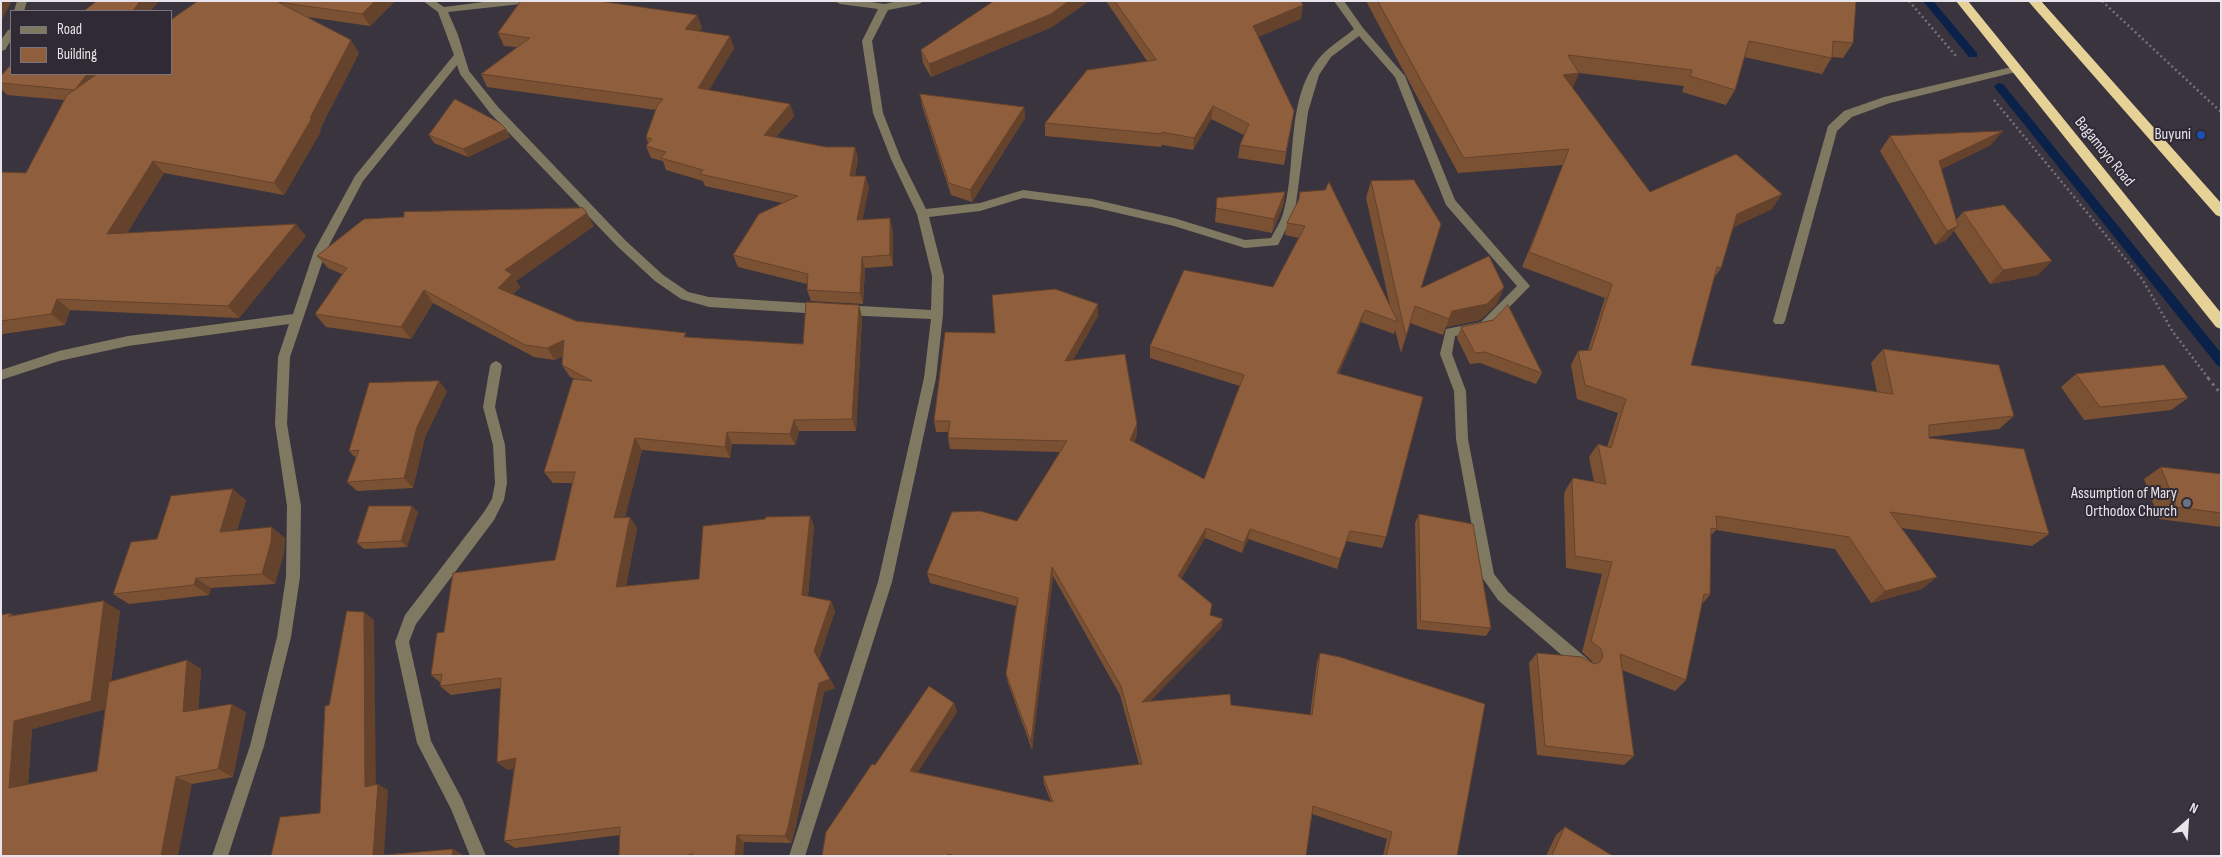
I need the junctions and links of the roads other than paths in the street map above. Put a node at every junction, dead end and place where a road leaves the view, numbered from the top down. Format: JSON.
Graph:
{"nodes":[{"id":1,"x":428,"y":1,"type":"edge"},
{"id":2,"x":521,"y":1,"type":"edge"},
{"id":3,"x":840,"y":1,"type":"edge"},
{"id":4,"x":919,"y":1,"type":"edge"},
{"id":5,"x":1339,"y":1,"type":"edge"},
{"id":6,"x":1962,"y":1,"type":"edge"},
{"id":7,"x":2034,"y":1,"type":"edge"},
{"id":8,"x":884,"y":8,"type":"junction"},
{"id":9,"x":442,"y":10,"type":"junction"},
{"id":10,"x":1360,"y":30,"type":"junction"},
{"id":11,"x":10,"y":34,"type":"edge"},
{"id":12,"x":1,"y":48,"type":"edge"},
{"id":13,"x":459,"y":56,"type":"junction"},
{"id":14,"x":2016,"y":69,"type":"junction"},
{"id":15,"x":2221,"y":212,"type":"edge"},
{"id":16,"x":923,"y":214,"type":"junction"},
{"id":17,"x":937,"y":315,"type":"junction"},
{"id":18,"x":297,"y":318,"type":"junction"},
{"id":19,"x":1779,"y":321,"type":"dead end"},
{"id":20,"x":2221,"y":323,"type":"edge"},
{"id":21,"x":496,"y":366,"type":"dead end"},
{"id":22,"x":1,"y":376,"type":"edge"},
{"id":23,"x":1585,"y":666,"type":"edge"},
{"id":24,"x":220,"y":856,"type":"edge"},
{"id":25,"x":478,"y":856,"type":"edge"},
{"id":26,"x":797,"y":856,"type":"edge"}],
"edges":[{"from":1,"to":9,"type":"street"},
{"from":2,"to":9,"type":"street"},
{"from":3,"to":8,"type":"street"},
{"from":4,"to":8,"type":"street"},
{"from":5,"to":10,"type":"street"},
{"from":6,"to":14,"type":"highway","name":"Bagamoyo Road"},
{"from":7,"to":15,"type":"highway"},
{"from":8,"to":16,"type":"street"},
{"from":9,"to":13,"type":"street"},
{"from":10,"to":16,"type":"street"},
{"from":10,"to":23,"type":"street"},
{"from":11,"to":12,"type":"street"},
{"from":13,"to":17,"type":"street"},
{"from":13,"to":18,"type":"street"},
{"from":14,"to":19,"type":"street"},
{"from":14,"to":20,"type":"highway","name":"Bagamoyo Road"},
{"from":16,"to":17,"type":"street"},
{"from":17,"to":26,"type":"street"},
{"from":18,"to":22,"type":"street"},
{"from":18,"to":24,"type":"street"},
{"from":21,"to":25,"type":"street"}]}
